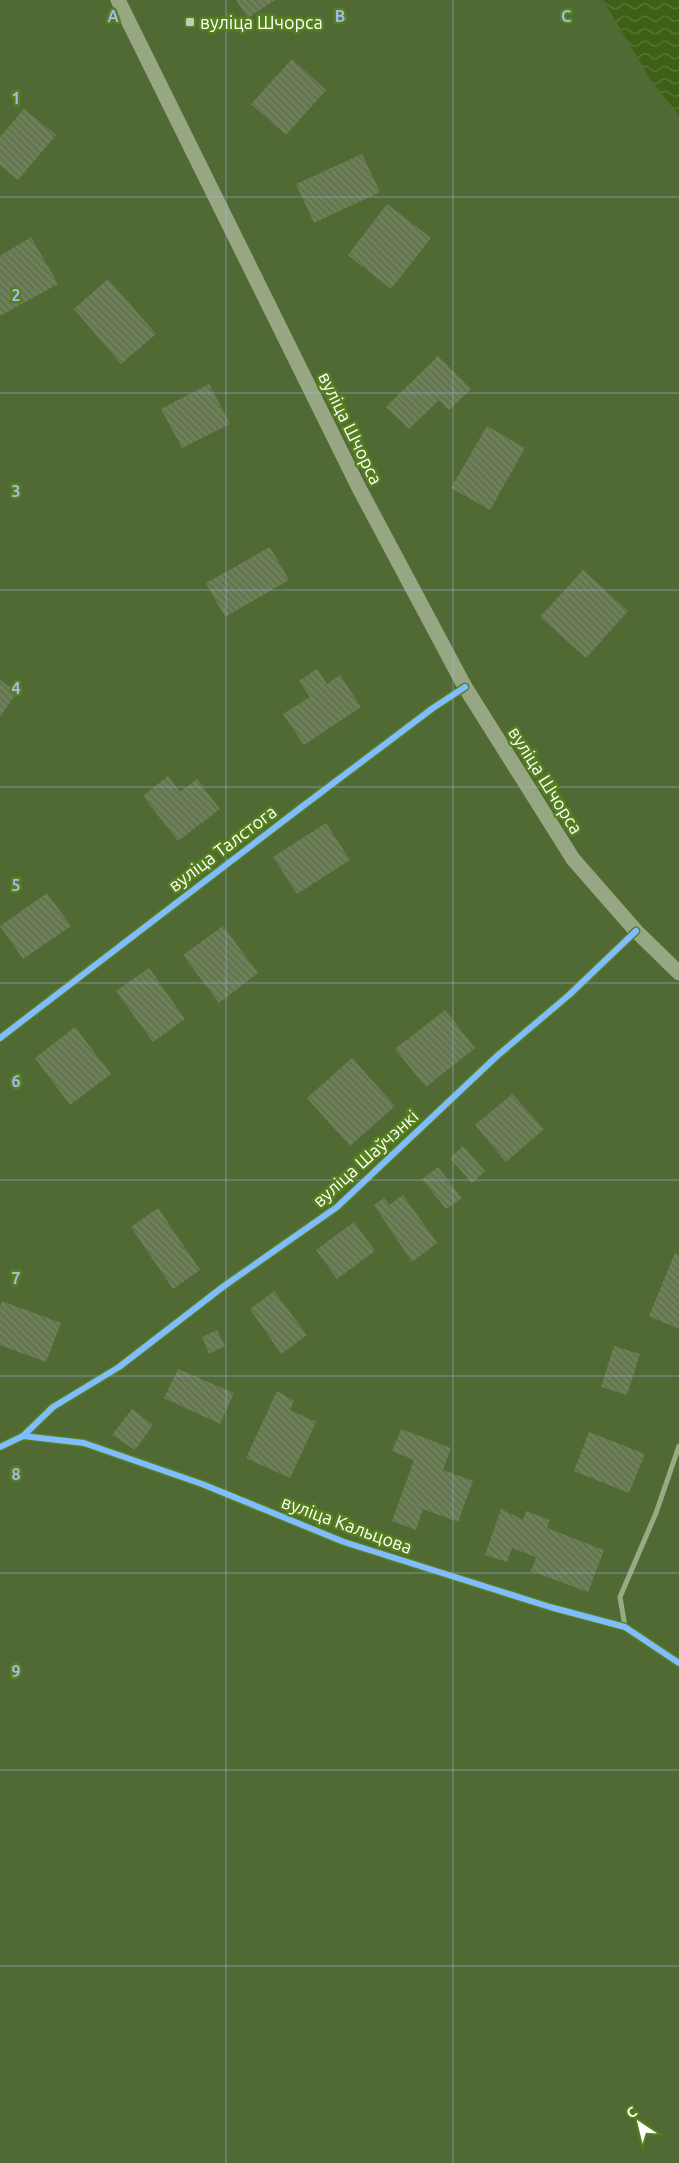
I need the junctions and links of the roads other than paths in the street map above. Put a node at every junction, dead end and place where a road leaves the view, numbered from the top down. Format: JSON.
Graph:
{"nodes":[{"id":1,"x":118,"y":0,"type":"edge"},
{"id":2,"x":465,"y":687,"type":"junction"},
{"id":3,"x":636,"y":931,"type":"junction"},
{"id":4,"x":679,"y":973,"type":"edge"},
{"id":5,"x":0,"y":1038,"type":"edge"},
{"id":6,"x":23,"y":1436,"type":"junction"},
{"id":7,"x":679,"y":1446,"type":"edge"},
{"id":8,"x":0,"y":1447,"type":"edge"},
{"id":9,"x":625,"y":1627,"type":"junction"},
{"id":10,"x":679,"y":1663,"type":"edge"}],
"edges":[{"from":1,"to":2,"type":"main road","name":"вуліца Шчорса"},
{"from":2,"to":3,"type":"main road","name":"вуліца Шчорса"},
{"from":2,"to":5,"type":"street","name":"вуліца Талстога"},
{"from":3,"to":4,"type":"main road","name":"вуліца Шчорса"},
{"from":3,"to":6,"type":"street","name":"вуліца Шаўчэнкі"},
{"from":6,"to":8,"type":"street"},
{"from":6,"to":9,"type":"street","name":"вуліца Кальцова"},
{"from":7,"to":9,"type":"street"},
{"from":9,"to":10,"type":"street","name":"вуліца Кальцова"}]}
